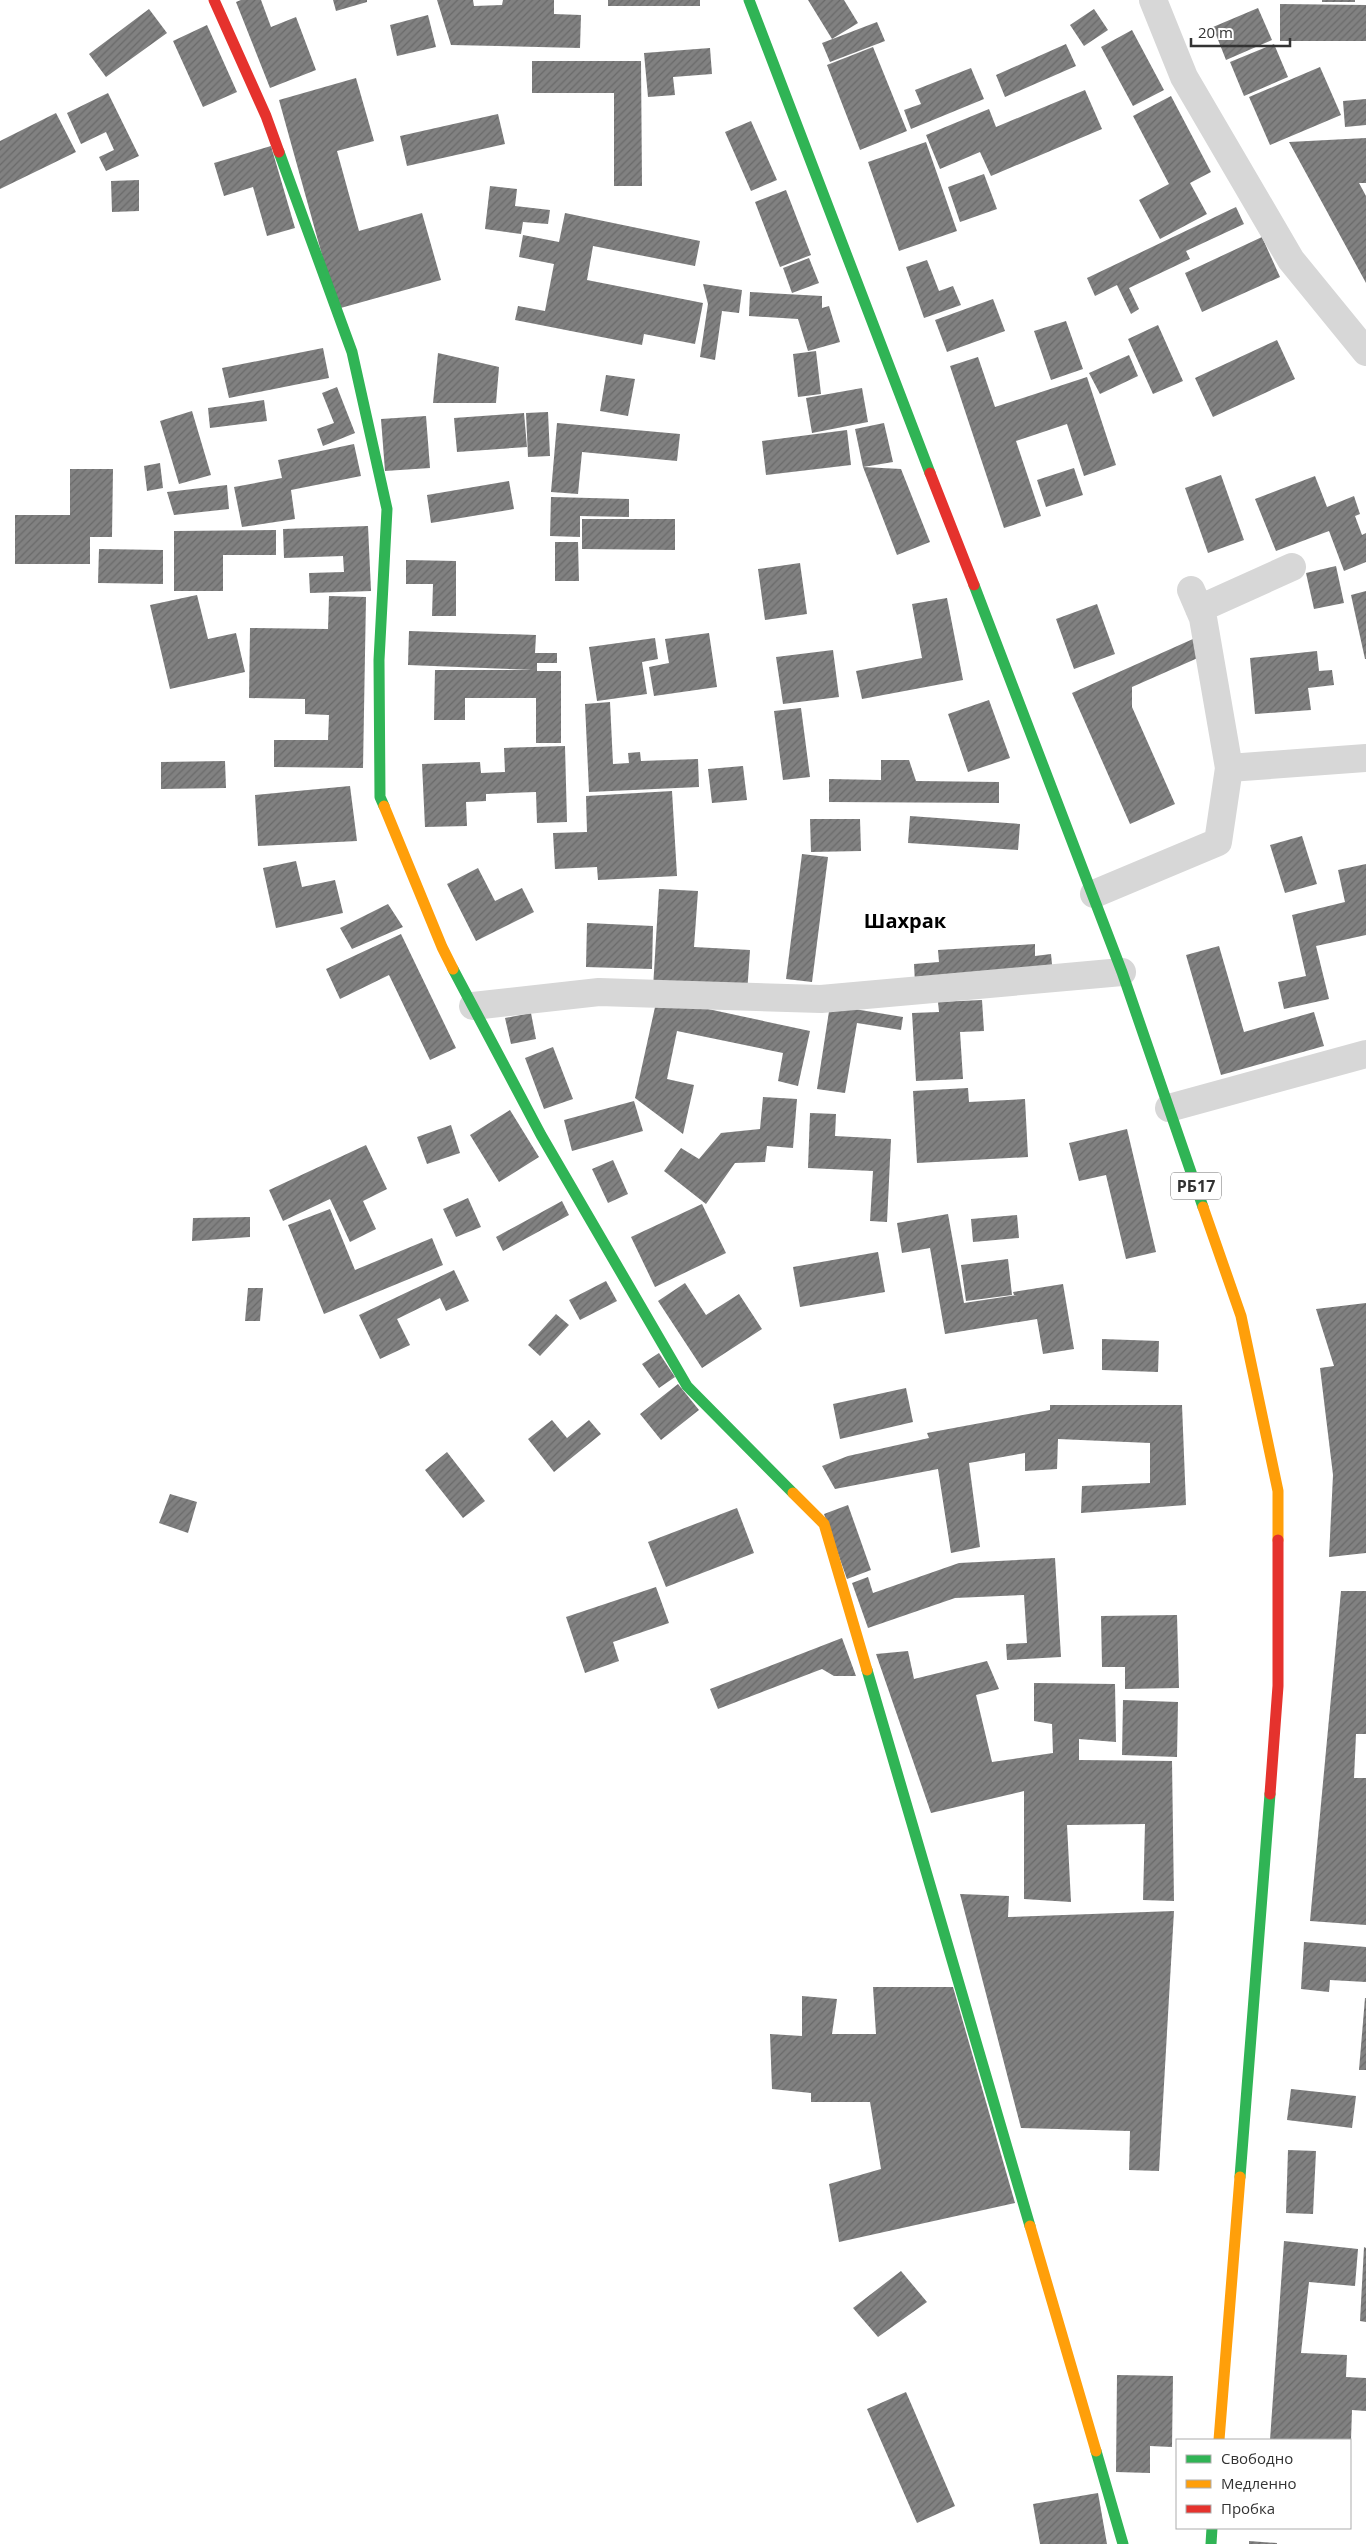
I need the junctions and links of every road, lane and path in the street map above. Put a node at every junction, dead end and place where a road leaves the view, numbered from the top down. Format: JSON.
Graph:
{"nodes":[{"id":1,"x":214,"y":0,"type":"edge"},
{"id":2,"x":749,"y":0,"type":"edge"},
{"id":3,"x":1153,"y":0,"type":"edge"},
{"id":4,"x":1366,"y":352,"type":"edge"},
{"id":5,"x":1292,"y":567,"type":"dead end"},
{"id":6,"x":1366,"y":758,"type":"edge"},
{"id":7,"x":1229,"y":768,"type":"junction"},
{"id":8,"x":1094,"y":894,"type":"junction"},
{"id":9,"x":1122,"y":972,"type":"junction"},
{"id":10,"x":473,"y":1006,"type":"junction"},
{"id":11,"x":1366,"y":1054,"type":"edge"},
{"id":12,"x":1169,"y":1108,"type":"junction"},
{"id":13,"x":1219,"y":2439,"type":"edge"},
{"id":14,"x":1212,"y":2529,"type":"edge"},
{"id":15,"x":1122,"y":2544,"type":"edge"},
{"id":16,"x":1211,"y":2544,"type":"edge"}],
"edges":[{"from":1,"to":10,"type":"street"},
{"from":2,"to":8,"type":"street","number":"РБ17"},
{"from":3,"to":4,"type":"street"},
{"from":5,"to":7,"type":"street"},
{"from":6,"to":7,"type":"street"},
{"from":7,"to":8,"type":"street"},
{"from":8,"to":9,"type":"street","number":"РБ17"},
{"from":9,"to":10,"type":"street"},
{"from":9,"to":12,"type":"street","number":"РБ17"},
{"from":10,"to":15,"type":"street"},
{"from":11,"to":12,"type":"street"},
{"from":12,"to":13,"type":"street","number":"РБ17"},
{"from":14,"to":16,"type":"street"}]}
